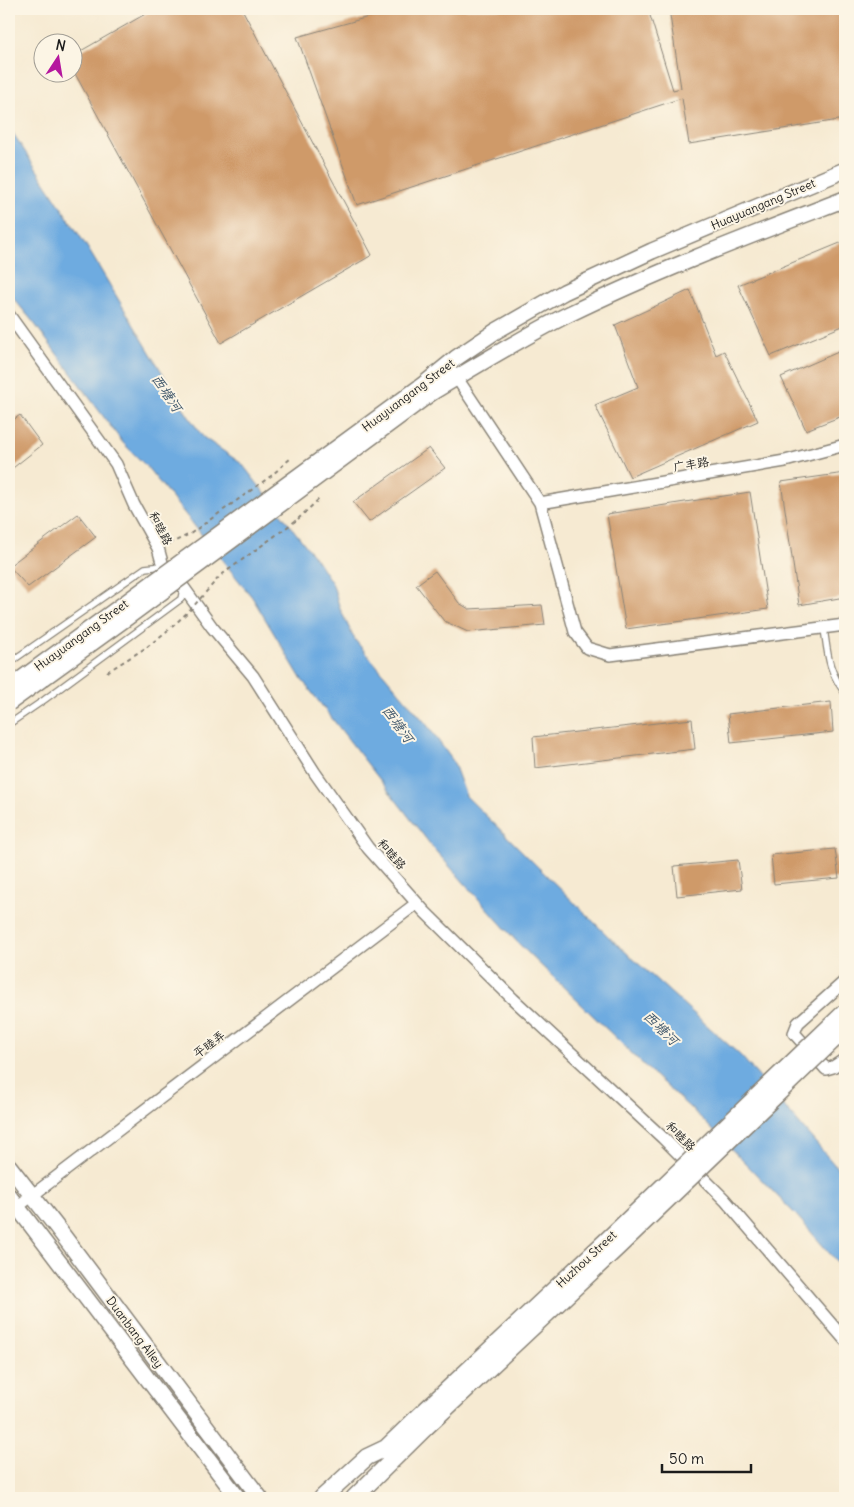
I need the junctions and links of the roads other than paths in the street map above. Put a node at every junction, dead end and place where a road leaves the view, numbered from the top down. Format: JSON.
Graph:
{"nodes":[{"id":1,"x":845,"y":170,"type":"edge"},
{"id":2,"x":845,"y":199,"type":"edge"},
{"id":3,"x":9,"y":315,"type":"edge"},
{"id":4,"x":447,"y":366,"type":"junction"},
{"id":5,"x":457,"y":378,"type":"junction"},
{"id":6,"x":427,"y":389,"type":"junction"},
{"id":7,"x":845,"y":445,"type":"edge"},
{"id":8,"x":540,"y":503,"type":"junction"},
{"id":9,"x":163,"y":566,"type":"junction"},
{"id":10,"x":184,"y":588,"type":"junction"},
{"id":11,"x":845,"y":625,"type":"edge"},
{"id":12,"x":824,"y":628,"type":"junction"},
{"id":13,"x":9,"y":663,"type":"edge"},
{"id":14,"x":9,"y":688,"type":"edge"},
{"id":15,"x":845,"y":694,"type":"edge"},
{"id":16,"x":9,"y":703,"type":"edge"},
{"id":17,"x":9,"y":724,"type":"edge"},
{"id":18,"x":416,"y":903,"type":"junction"},
{"id":19,"x":845,"y":981,"type":"edge"},
{"id":20,"x":845,"y":1012,"type":"edge"},
{"id":21,"x":845,"y":1029,"type":"edge"},
{"id":22,"x":845,"y":1058,"type":"edge"},
{"id":23,"x":9,"y":1166,"type":"edge"},
{"id":24,"x":32,"y":1196,"type":"junction"},
{"id":25,"x":13,"y":1202,"type":"edge"},
{"id":26,"x":845,"y":1340,"type":"edge"},
{"id":27,"x":421,"y":1423,"type":"junction"},
{"id":28,"x":238,"y":1498,"type":"edge"},
{"id":29,"x":260,"y":1498,"type":"edge"},
{"id":30,"x":322,"y":1498,"type":"edge"},
{"id":31,"x":354,"y":1498,"type":"edge"}],
"edges":[{"from":1,"to":4,"type":"street","name":"Huayuangang Street"},
{"from":2,"to":5,"type":"street","name":"Huayuangang Street"},
{"from":3,"to":9,"type":"street","name":"和睦路"},
{"from":4,"to":5,"type":"street"},
{"from":4,"to":6,"type":"street","name":"Huayuangang Street"},
{"from":5,"to":6,"type":"street","name":"Huayuangang Street"},
{"from":5,"to":8,"type":"street"},
{"from":6,"to":14,"type":"street","name":"Huayuangang Street","bridge":true},
{"from":6,"to":16,"type":"street","name":"Huayuangang Street","bridge":true},
{"from":7,"to":8,"type":"street","name":"广丰路"},
{"from":8,"to":12,"type":"street"},
{"from":9,"to":10,"type":"street","name":"和睦路"},
{"from":9,"to":13,"type":"lane"},
{"from":10,"to":17,"type":"lane"},
{"from":10,"to":18,"type":"street","name":"和睦路"},
{"from":11,"to":12,"type":"street"},
{"from":12,"to":15,"type":"lane"},
{"from":18,"to":24,"type":"street","name":"平睦弄"},
{"from":18,"to":26,"type":"street","name":"和睦路"},
{"from":19,"to":22,"type":"street"},
{"from":20,"to":27,"type":"main road","name":"Huzhou Street","bridge":true},
{"from":21,"to":27,"type":"main road","name":"Huzhou Street","bridge":true},
{"from":23,"to":24,"type":"street","name":"Duanbang Alley"},
{"from":24,"to":25,"type":"street","name":"平睦弄"},
{"from":24,"to":29,"type":"street","name":"Duanbang Alley"},
{"from":25,"to":28,"type":"street","name":"Duanbang Alley"},
{"from":27,"to":30,"type":"main road","name":"Huzhou Street"},
{"from":27,"to":31,"type":"main road","name":"Huzhou Street"}]}
